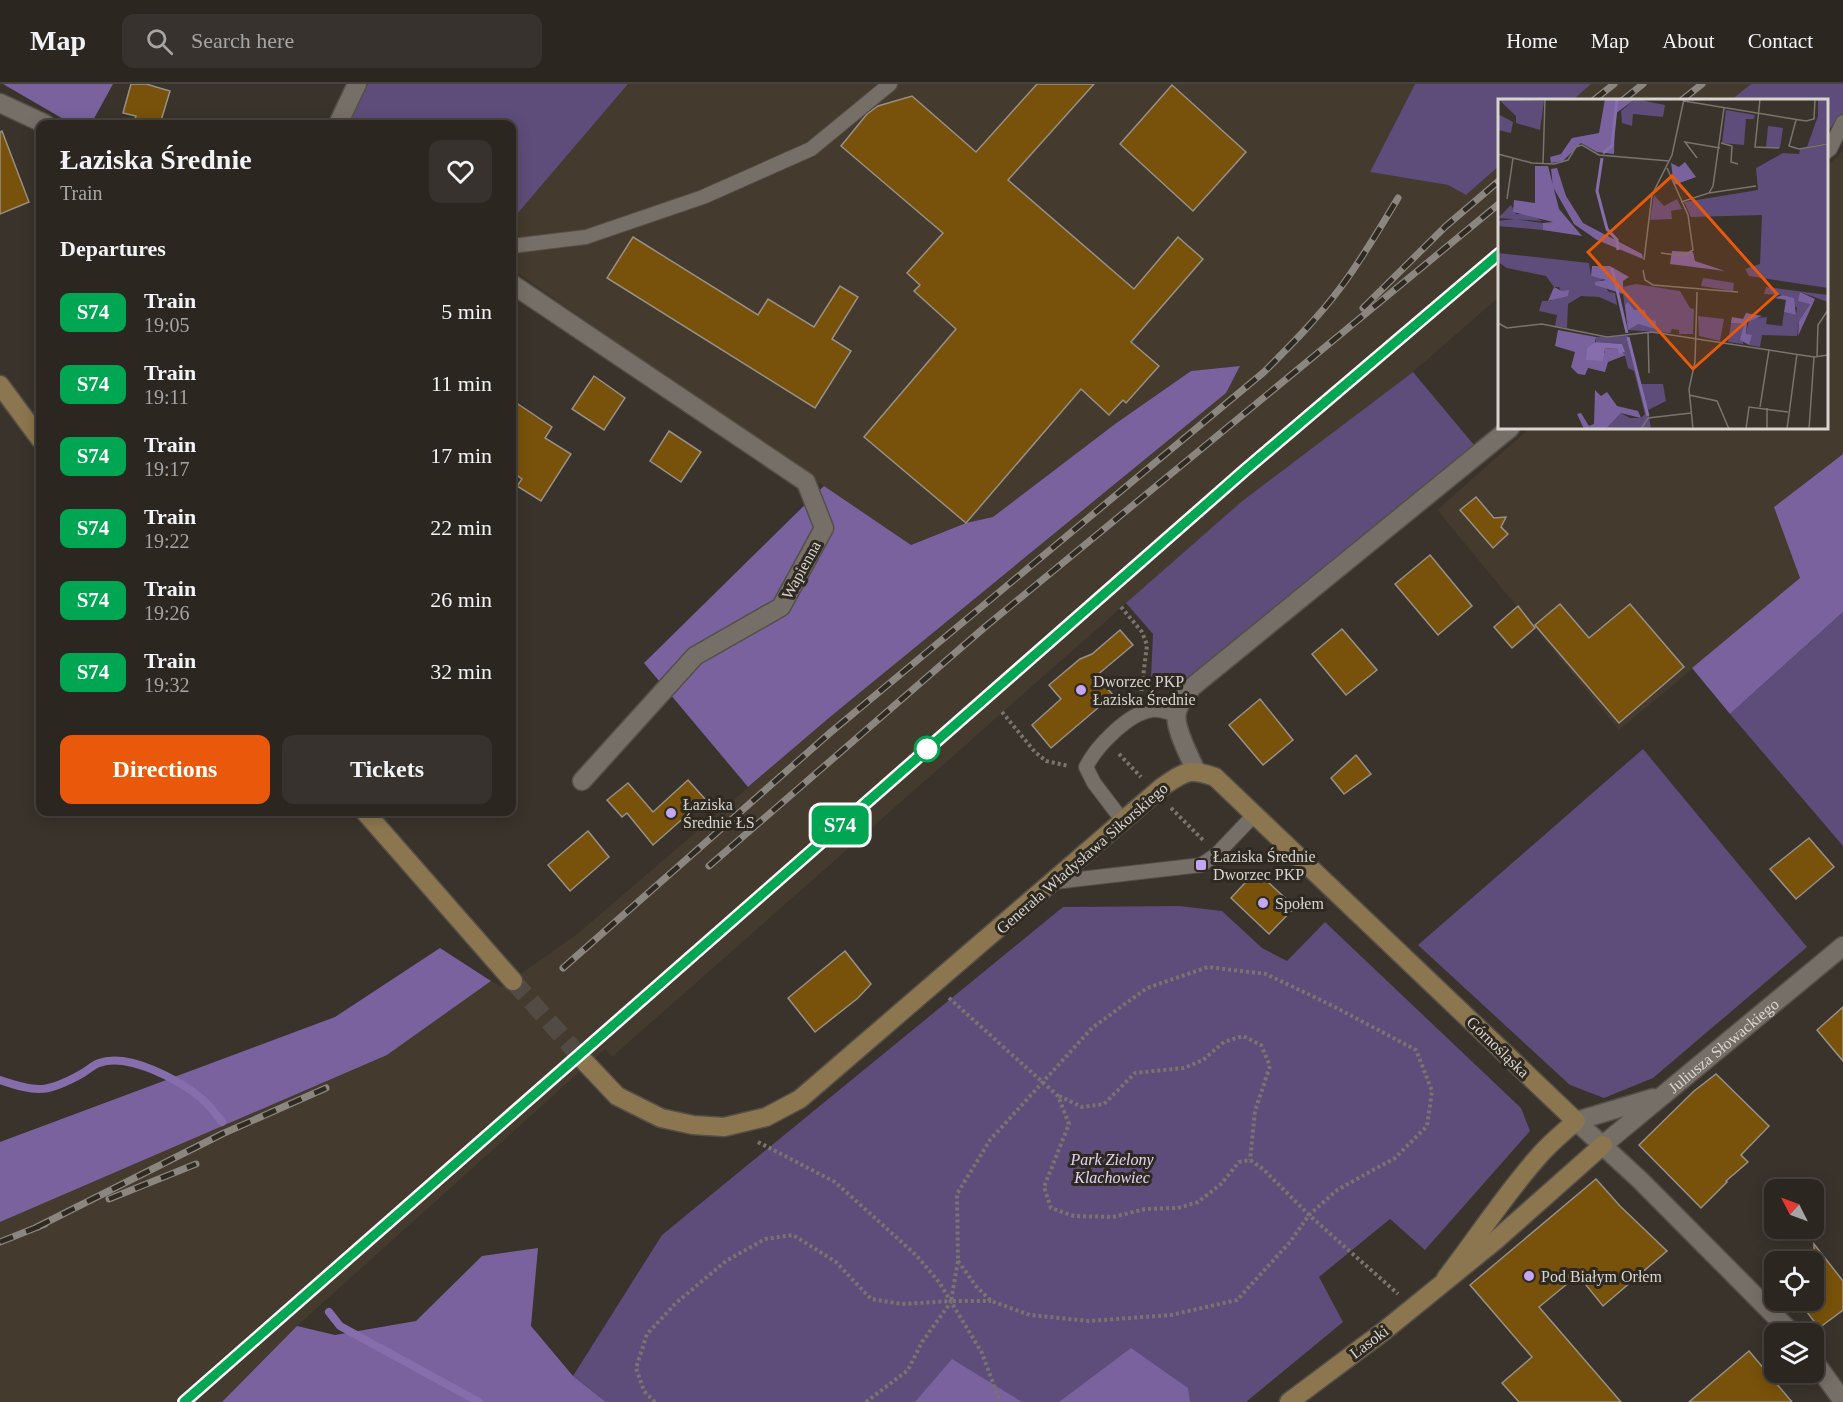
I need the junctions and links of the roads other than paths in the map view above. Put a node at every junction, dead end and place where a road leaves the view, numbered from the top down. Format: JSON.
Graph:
{"nodes":[{"id":1,"x":357,"y":84,"type":"edge"},
{"id":2,"x":890,"y":84,"type":"edge"},
{"id":3,"x":0,"y":103,"type":"edge"},
{"id":4,"x":36,"y":120,"type":"edge"},
{"id":5,"x":340,"y":120,"type":"edge"},
{"id":6,"x":1843,"y":122,"type":"edge"},
{"id":7,"x":1828,"y":151,"type":"edge"},
{"id":8,"x":516,"y":246,"type":"edge"},
{"id":9,"x":516,"y":287,"type":"edge"},
{"id":10,"x":0,"y":385,"type":"edge"},
{"id":11,"x":1509,"y":429,"type":"edge"},
{"id":12,"x":36,"y":434,"type":"edge"},
{"id":13,"x":1176,"y":714,"type":"junction"},
{"id":14,"x":1196,"y":771,"type":"junction"},
{"id":15,"x":582,"y":781,"type":"dead end"},
{"id":16,"x":1254,"y":815,"type":"junction"},
{"id":17,"x":369,"y":816,"type":"edge"},
{"id":18,"x":1124,"y":821,"type":"junction"},
{"id":19,"x":1054,"y":882,"type":"junction"},
{"id":20,"x":1843,"y":946,"type":"edge"},
{"id":21,"x":513,"y":981,"type":"tunnel mouth"},
{"id":22,"x":585,"y":1062,"type":"tunnel mouth"},
{"id":23,"x":1660,"y":1096,"type":"junction"},
{"id":24,"x":1576,"y":1121,"type":"junction"},
{"id":25,"x":1603,"y":1145,"type":"junction"},
{"id":26,"x":1446,"y":1278,"type":"junction"},
{"id":27,"x":1782,"y":1323,"type":"edge"},
{"id":28,"x":1824,"y":1375,"type":"edge"},
{"id":29,"x":1843,"y":1401,"type":"edge"},
{"id":30,"x":1288,"y":1402,"type":"edge"}],
"edges":[{"from":1,"to":5,"type":"street"},
{"from":2,"to":8,"type":"lane"},
{"from":3,"to":4,"type":"street"},
{"from":6,"to":7,"type":"lane"},
{"from":9,"to":15,"type":"street","name":"Wapienna"},
{"from":10,"to":12,"type":"street"},
{"from":11,"to":13,"type":"street"},
{"from":13,"to":14,"type":"street"},
{"from":13,"to":18,"type":"lane"},
{"from":14,"to":16,"type":"street","name":"Górnośląska"},
{"from":14,"to":18,"type":"street","name":"Generała Władysława Sikorskiego"},
{"from":16,"to":19,"type":"lane"},
{"from":16,"to":24,"type":"street","name":"Górnośląska"},
{"from":17,"to":21,"type":"street"},
{"from":18,"to":19,"type":"street","name":"Generała Władysława Sikorskiego"},
{"from":19,"to":22,"type":"street","name":"Generała Władysława Sikorskiego"},
{"from":20,"to":23,"type":"street","name":"Juliusza Słowackiego"},
{"from":23,"to":24,"type":"street"},
{"from":23,"to":25,"type":"street","name":"Juliusza Słowackiego"},
{"from":24,"to":25,"type":"street","name":"Górnośląska"},
{"from":24,"to":26,"type":"street"},
{"from":25,"to":26,"type":"street"},
{"from":25,"to":27,"type":"street","name":"Górnośląska"},
{"from":26,"to":30,"type":"street","name":"Lasoki"},
{"from":28,"to":29,"type":"street"}]}
